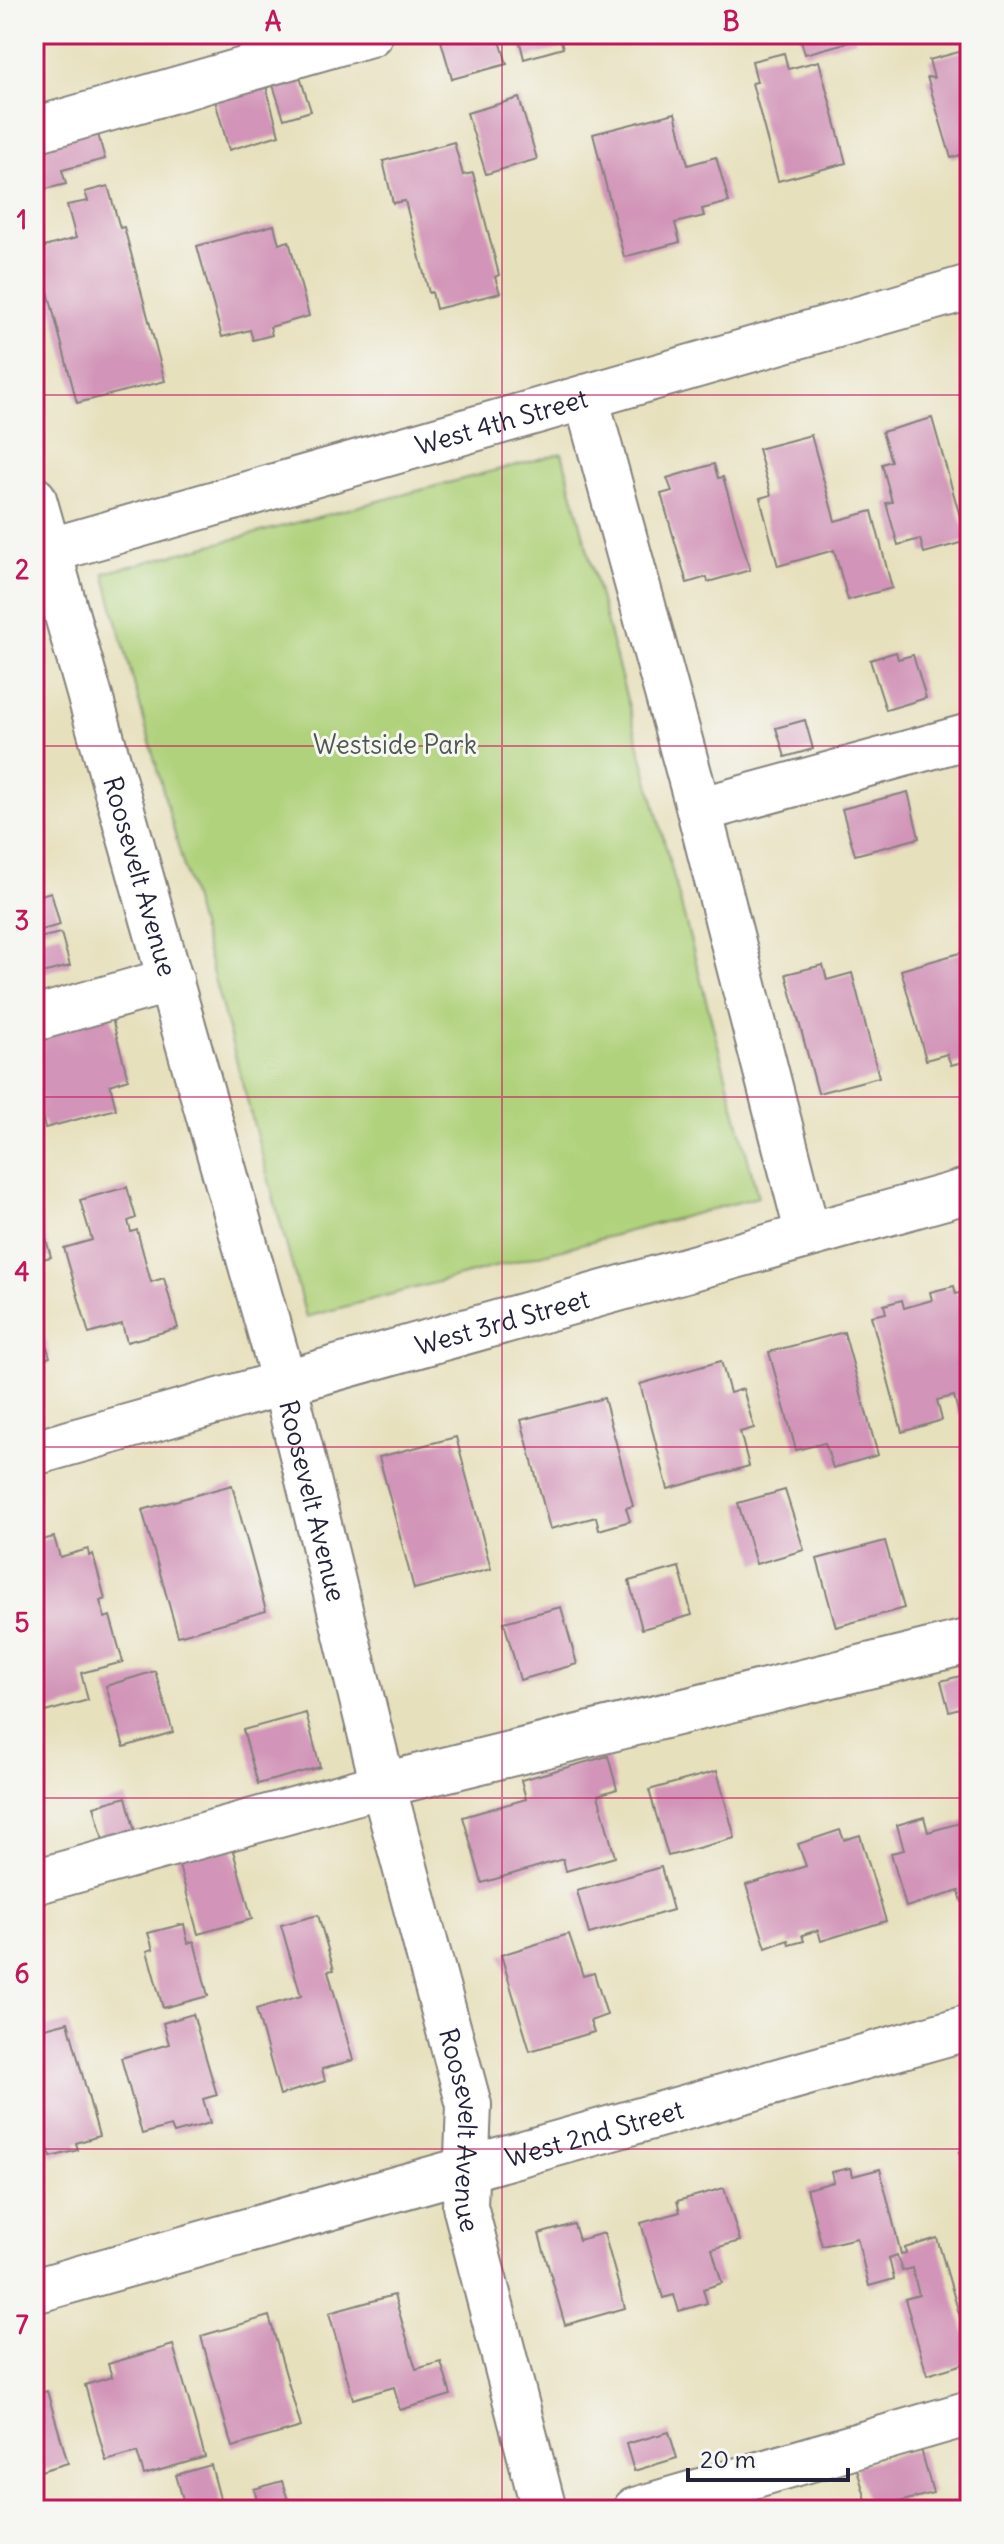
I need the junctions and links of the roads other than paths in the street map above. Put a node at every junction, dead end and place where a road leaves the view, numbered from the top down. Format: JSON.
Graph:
{"nodes":[{"id":1,"x":370,"y":34,"type":"edge"},
{"id":2,"x":34,"y":130,"type":"edge"},
{"id":3,"x":970,"y":287,"type":"edge"},
{"id":4,"x":586,"y":397,"type":"junction"},
{"id":5,"x":34,"y":499,"type":"edge"},
{"id":6,"x":41,"y":553,"type":"edge"},
{"id":7,"x":970,"y":736,"type":"edge"},
{"id":8,"x":699,"y":810,"type":"junction"},
{"id":9,"x":171,"y":980,"type":"junction"},
{"id":10,"x":34,"y":1019,"type":"edge"},
{"id":11,"x":970,"y":1190,"type":"edge"},
{"id":12,"x":808,"y":1235,"type":"junction"},
{"id":13,"x":284,"y":1382,"type":"junction"},
{"id":14,"x":34,"y":1453,"type":"edge"},
{"id":15,"x":970,"y":1641,"type":"edge"},
{"id":16,"x":383,"y":1785,"type":"junction"},
{"id":17,"x":34,"y":1882,"type":"edge"},
{"id":18,"x":970,"y":2027,"type":"edge"},
{"id":19,"x":466,"y":2170,"type":"junction"},
{"id":20,"x":34,"y":2291,"type":"edge"},
{"id":21,"x":970,"y":2413,"type":"edge"},
{"id":22,"x":544,"y":2510,"type":"edge"},
{"id":23,"x":635,"y":2510,"type":"edge"}],
"edges":[{"from":1,"to":2,"type":"street"},
{"from":3,"to":4,"type":"street","name":"West 4th Street"},
{"from":4,"to":6,"type":"street","name":"West 4th Street"},
{"from":4,"to":8,"type":"street"},
{"from":5,"to":6,"type":"street","name":"Roosevelt Avenue"},
{"from":6,"to":9,"type":"street","name":"Roosevelt Avenue"},
{"from":7,"to":8,"type":"street"},
{"from":8,"to":12,"type":"street"},
{"from":9,"to":10,"type":"street"},
{"from":9,"to":13,"type":"street","name":"Roosevelt Avenue"},
{"from":11,"to":12,"type":"street","name":"West 3rd Street"},
{"from":12,"to":13,"type":"street","name":"West 3rd Street"},
{"from":13,"to":14,"type":"street","name":"West 3rd Street"},
{"from":13,"to":16,"type":"street","name":"Roosevelt Avenue"},
{"from":15,"to":16,"type":"street"},
{"from":16,"to":17,"type":"street"},
{"from":16,"to":19,"type":"street","name":"Roosevelt Avenue"},
{"from":18,"to":19,"type":"street","name":"West 2nd Street"},
{"from":19,"to":20,"type":"street","name":"West 2nd Street"},
{"from":19,"to":22,"type":"street","name":"Roosevelt Avenue"},
{"from":21,"to":23,"type":"street"}]}
